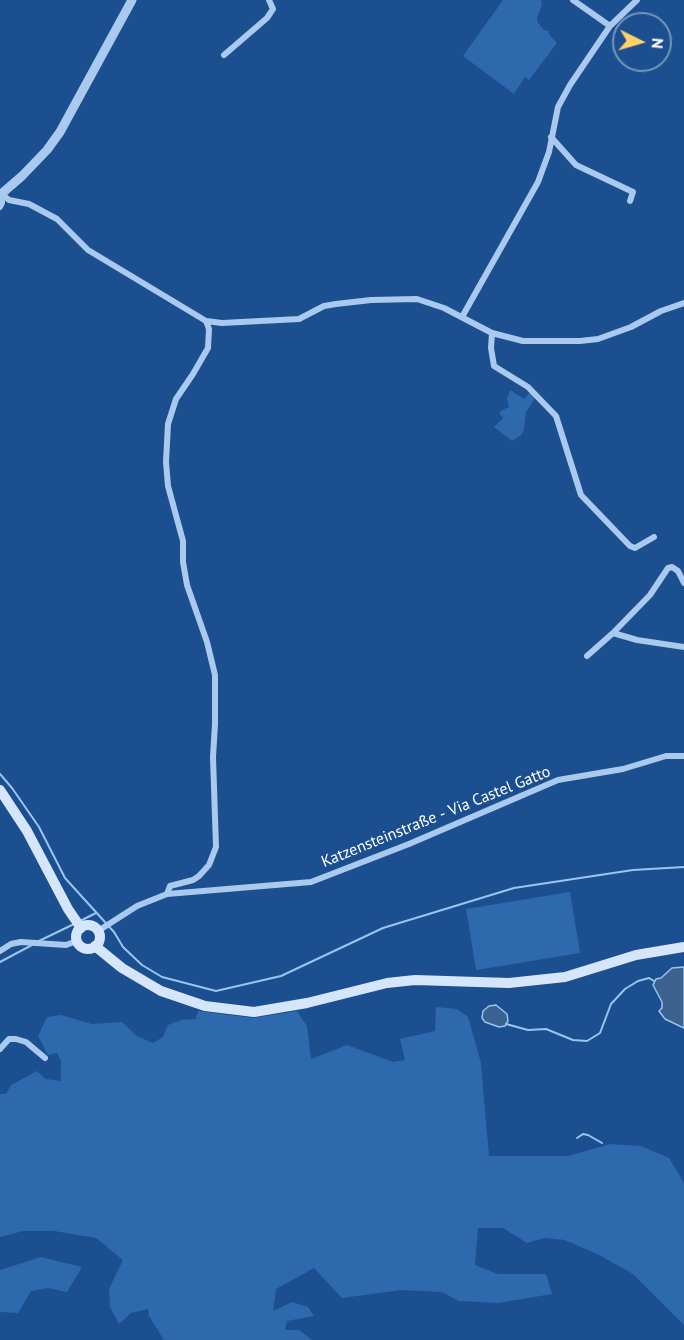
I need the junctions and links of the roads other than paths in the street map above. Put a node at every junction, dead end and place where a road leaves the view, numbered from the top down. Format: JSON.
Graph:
{"nodes":[{"id":1,"x":132,"y":0,"type":"edge"},
{"id":2,"x":269,"y":0,"type":"edge"},
{"id":3,"x":573,"y":0,"type":"edge"},
{"id":4,"x":637,"y":0,"type":"edge"},
{"id":5,"x":610,"y":26,"type":"junction"},
{"id":6,"x":225,"y":55,"type":"dead end"},
{"id":7,"x":551,"y":136,"type":"junction"},
{"id":8,"x":1,"y":194,"type":"edge"},
{"id":9,"x":630,"y":201,"type":"dead end"},
{"id":10,"x":0,"y":207,"type":"edge"},
{"id":11,"x":684,"y":303,"type":"edge"},
{"id":12,"x":462,"y":317,"type":"junction"},
{"id":13,"x":206,"y":321,"type":"junction"},
{"id":14,"x":492,"y":333,"type":"junction"},
{"id":15,"x":654,"y":537,"type":"dead end"},
{"id":16,"x":684,"y":583,"type":"edge"},
{"id":17,"x":613,"y":633,"type":"junction"},
{"id":18,"x":684,"y":647,"type":"edge"},
{"id":19,"x":587,"y":656,"type":"dead end"},
{"id":20,"x":684,"y":756,"type":"edge"},
{"id":21,"x":0,"y":790,"type":"edge"},
{"id":22,"x":167,"y":894,"type":"junction"},
{"id":23,"x":78,"y":924,"type":"junction"},
{"id":24,"x":101,"y":929,"type":"junction"},
{"id":25,"x":77,"y":941,"type":"junction"},
{"id":26,"x":95,"y":946,"type":"junction"},
{"id":27,"x":684,"y":947,"type":"edge"},
{"id":28,"x":0,"y":951,"type":"edge"},
{"id":29,"x":0,"y":1049,"type":"edge"},
{"id":30,"x":45,"y":1058,"type":"dead end"}],
"edges":[{"from":1,"to":8,"type":"street"},
{"from":2,"to":6,"type":"street"},
{"from":3,"to":5,"type":"street"},
{"from":4,"to":5,"type":"street"},
{"from":5,"to":7,"type":"street"},
{"from":7,"to":9,"type":"street"},
{"from":7,"to":12,"type":"street"},
{"from":8,"to":10,"type":"street"},
{"from":8,"to":13,"type":"street"},
{"from":11,"to":14,"type":"street"},
{"from":12,"to":13,"type":"street"},
{"from":12,"to":14,"type":"street"},
{"from":13,"to":22,"type":"street"},
{"from":14,"to":15,"type":"street"},
{"from":16,"to":17,"type":"street"},
{"from":17,"to":18,"type":"street"},
{"from":17,"to":19,"type":"street"},
{"from":20,"to":22,"type":"street","name":"Katzensteinstraße - Via Castel Gatto"},
{"from":21,"to":23,"type":"main road"},
{"from":22,"to":24,"type":"street","name":"Katzensteinstraße - Via Castel Gatto"},
{"from":23,"to":24,"type":"main road"},
{"from":23,"to":25,"type":"main road"},
{"from":24,"to":26,"type":"main road"},
{"from":25,"to":26,"type":"main road"},
{"from":25,"to":28,"type":"street"},
{"from":26,"to":27,"type":"main road"},
{"from":29,"to":30,"type":"street"}]}
